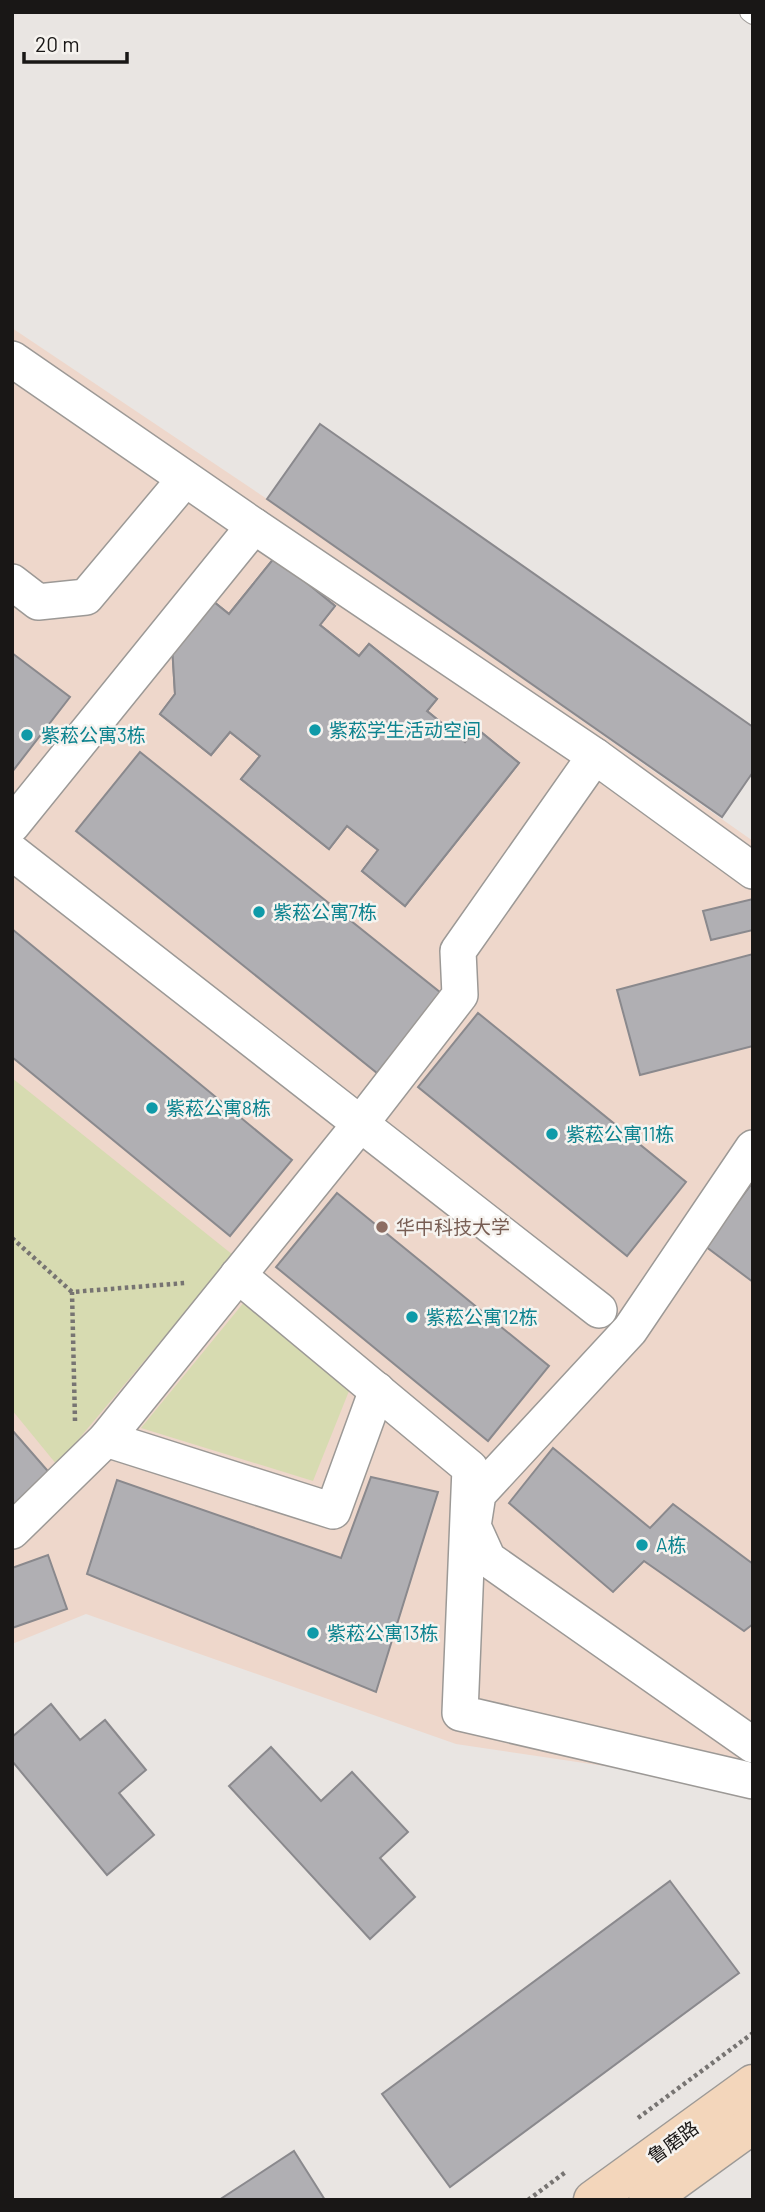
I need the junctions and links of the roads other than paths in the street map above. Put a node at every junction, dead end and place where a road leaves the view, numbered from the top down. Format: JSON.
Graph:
{"nodes":[{"id":1,"x":12,"y":359,"type":"edge"},
{"id":2,"x":185,"y":480,"type":"junction"},
{"id":3,"x":254,"y":526,"type":"junction"},
{"id":4,"x":12,"y":582,"type":"edge"},
{"id":5,"x":594,"y":756,"type":"junction"},
{"id":6,"x":12,"y":825,"type":"edge"},
{"id":7,"x":12,"y":852,"type":"edge"},
{"id":8,"x":753,"y":871,"type":"edge"},
{"id":9,"x":361,"y":1123,"type":"junction"},
{"id":10,"x":753,"y":1148,"type":"edge"},
{"id":11,"x":237,"y":1277,"type":"junction"},
{"id":12,"x":599,"y":1310,"type":"dead end"},
{"id":13,"x":377,"y":1390,"type":"junction"},
{"id":14,"x":106,"y":1440,"type":"junction"},
{"id":15,"x":12,"y":1531,"type":"edge"},
{"id":16,"x":753,"y":1745,"type":"edge"},
{"id":17,"x":753,"y":1781,"type":"edge"},
{"id":18,"x":753,"y":2084,"type":"edge"},
{"id":19,"x":753,"y":2124,"type":"edge"},
{"id":20,"x":593,"y":2200,"type":"edge"},
{"id":21,"x":648,"y":2200,"type":"edge"}],
"edges":[{"from":1,"to":2,"type":"street"},
{"from":2,"to":3,"type":"street"},
{"from":2,"to":4,"type":"street"},
{"from":3,"to":5,"type":"street"},
{"from":3,"to":6,"type":"street"},
{"from":5,"to":8,"type":"street"},
{"from":5,"to":9,"type":"street"},
{"from":7,"to":9,"type":"street"},
{"from":9,"to":11,"type":"street"},
{"from":9,"to":12,"type":"street"},
{"from":10,"to":16,"type":"street"},
{"from":11,"to":13,"type":"street"},
{"from":11,"to":14,"type":"street"},
{"from":13,"to":14,"type":"street"},
{"from":13,"to":17,"type":"street"},
{"from":14,"to":15,"type":"street"},
{"from":18,"to":20,"type":"main road","name":"鲁磨路"},
{"from":19,"to":21,"type":"main road","name":"鲁磨路"}]}
